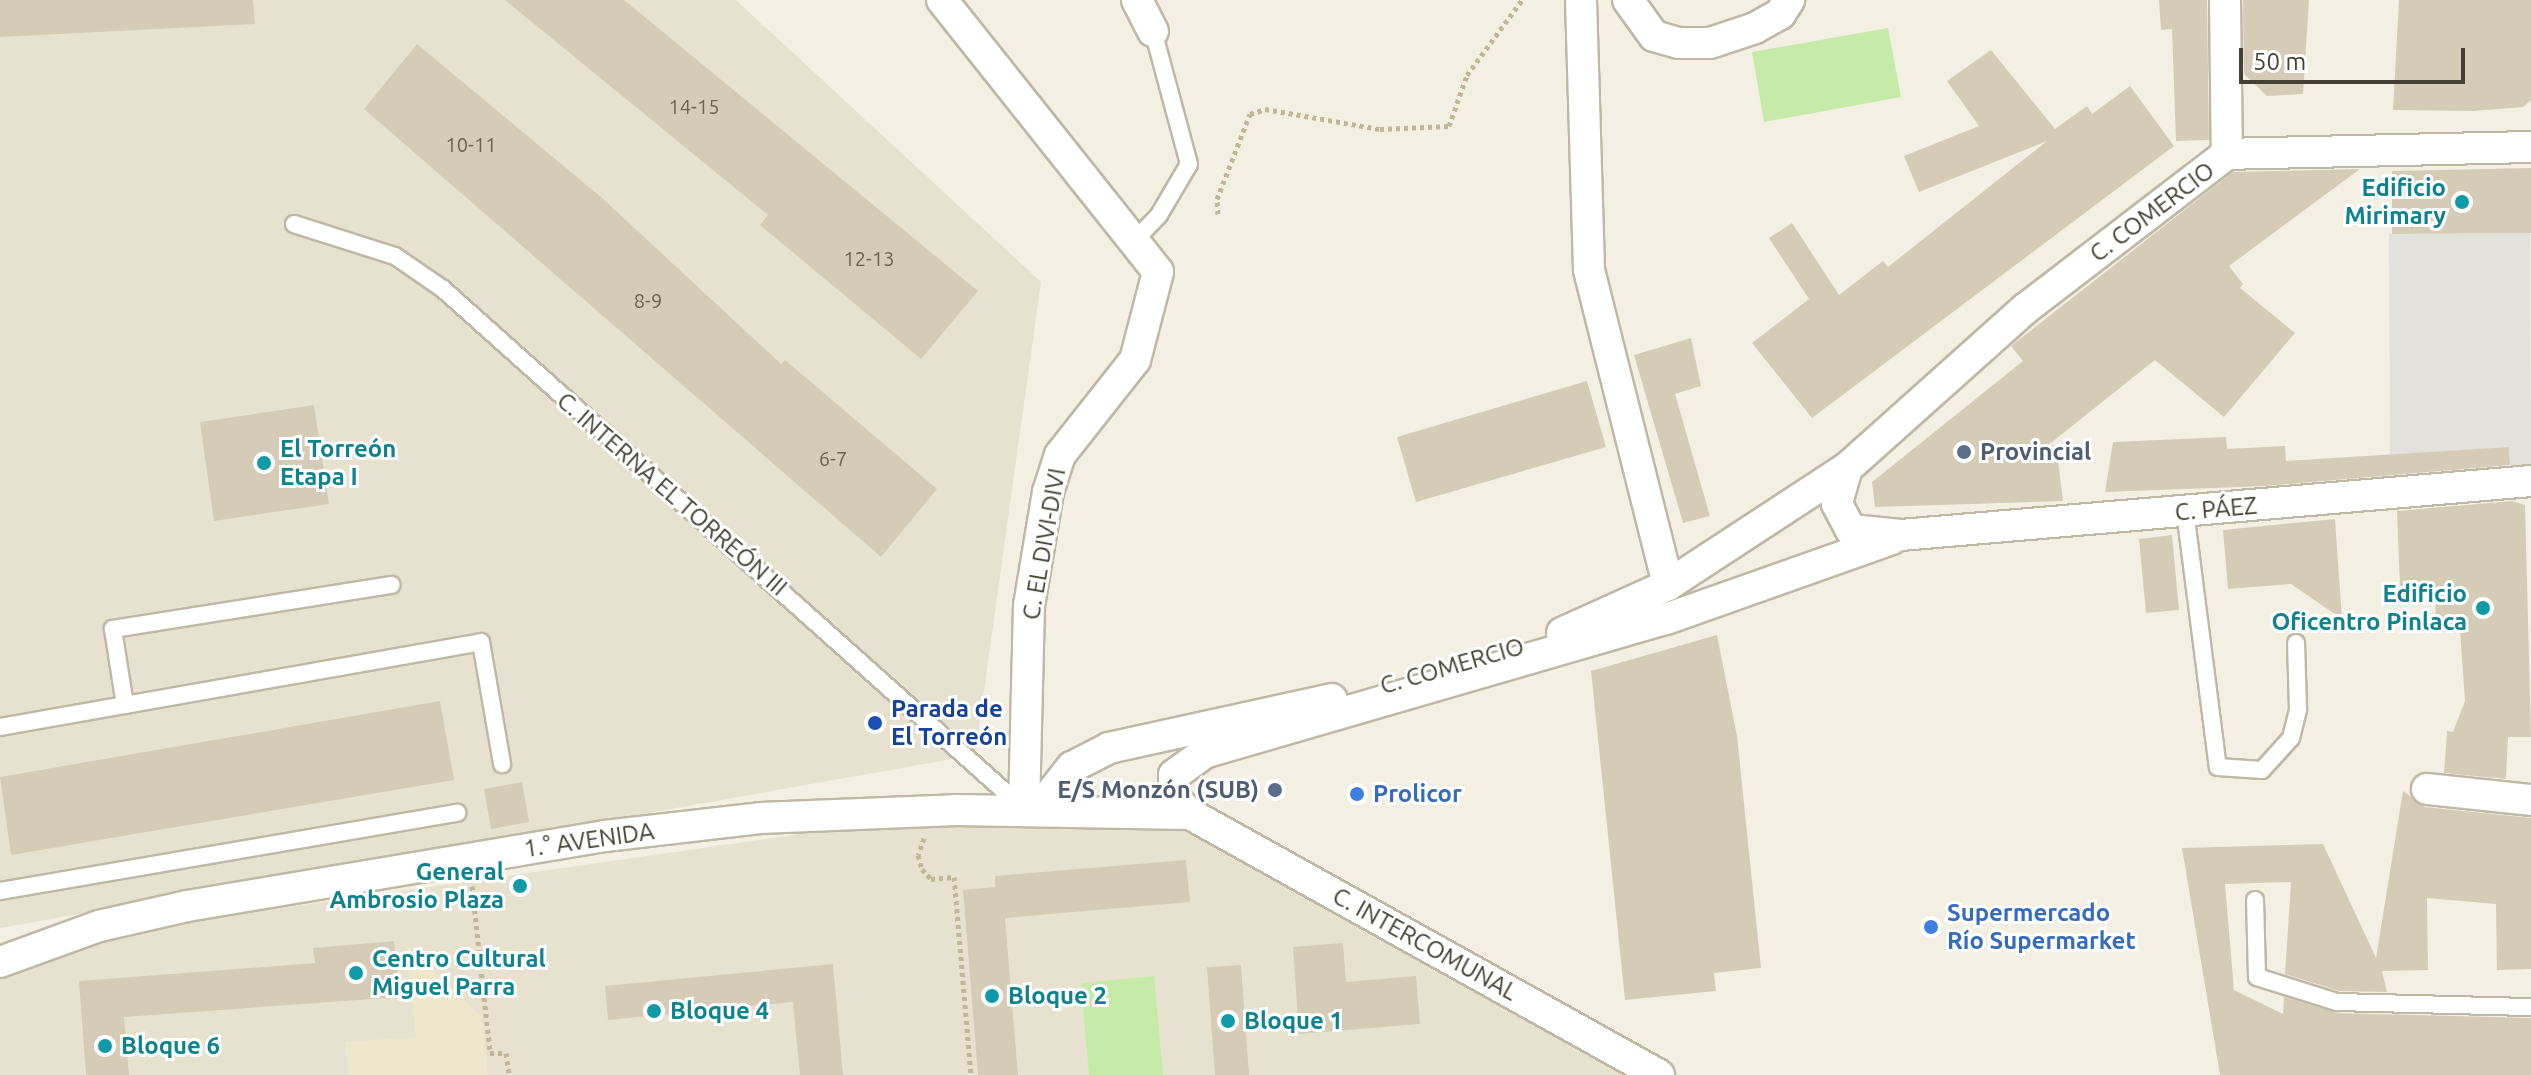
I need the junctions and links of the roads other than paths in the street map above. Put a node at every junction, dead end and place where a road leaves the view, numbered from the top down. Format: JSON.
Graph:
{"nodes":[{"id":1,"x":942,"y":0,"type":"edge"},
{"id":2,"x":1137,"y":0,"type":"edge"},
{"id":3,"x":1581,"y":0,"type":"edge"},
{"id":4,"x":1628,"y":0,"type":"edge"},
{"id":5,"x":1789,"y":0,"type":"edge"},
{"id":6,"x":2225,"y":0,"type":"edge"},
{"id":7,"x":1153,"y":31,"type":"joint"},
{"id":8,"x":2531,"y":147,"type":"edge"},
{"id":9,"x":2227,"y":154,"type":"junction"},
{"id":10,"x":294,"y":224,"type":"dead end"},
{"id":11,"x":1136,"y":239,"type":"junction"},
{"id":12,"x":1847,"y":468,"type":"junction"},
{"id":13,"x":2531,"y":481,"type":"edge"},
{"id":14,"x":2185,"y":511,"type":"junction"},
{"id":15,"x":1901,"y":535,"type":"junction"},
{"id":16,"x":392,"y":585,"type":"dead end"},
{"id":17,"x":1668,"y":585,"type":"junction"},
{"id":18,"x":2296,"y":643,"type":"dead end"},
{"id":19,"x":125,"y":705,"type":"junction"},
{"id":20,"x":0,"y":727,"type":"edge"},
{"id":21,"x":1204,"y":727,"type":"junction"},
{"id":22,"x":502,"y":764,"type":"dead end"},
{"id":23,"x":1181,"y":764,"type":"junction"},
{"id":24,"x":2427,"y":789,"type":"dead end"},
{"id":25,"x":2531,"y":800,"type":"edge"},
{"id":26,"x":1038,"y":810,"type":"junction"},
{"id":27,"x":457,"y":813,"type":"dead end"},
{"id":28,"x":1190,"y":814,"type":"junction"},
{"id":29,"x":0,"y":891,"type":"edge"},
{"id":30,"x":2255,"y":900,"type":"dead end"},
{"id":31,"x":0,"y":962,"type":"edge"},
{"id":32,"x":2531,"y":1007,"type":"edge"},
{"id":33,"x":1659,"y":1075,"type":"edge"}],
"edges":[{"from":1,"to":11,"type":"street","name":"C. EL DIVI-DIVI"},
{"from":2,"to":7,"type":"street"},
{"from":3,"to":17,"type":"street"},
{"from":4,"to":5,"type":"street"},
{"from":6,"to":9,"type":"street"},
{"from":7,"to":11,"type":"lane"},
{"from":8,"to":9,"type":"street","name":"C. COMERCIO"},
{"from":9,"to":12,"type":"street","name":"C. COMERCIO"},
{"from":10,"to":26,"type":"lane","name":"C. INTERNA EL TORREÓN III"},
{"from":11,"to":26,"type":"street","name":"C. EL DIVI-DIVI"},
{"from":12,"to":15,"type":"street"},
{"from":12,"to":17,"type":"street","name":"C. COMERCIO"},
{"from":13,"to":14,"type":"street","name":"C. PÁEZ"},
{"from":14,"to":15,"type":"street","name":"C. PÁEZ"},
{"from":14,"to":18,"type":"lane"},
{"from":15,"to":23,"type":"street"},
{"from":16,"to":19,"type":"lane"},
{"from":17,"to":21,"type":"street","name":"C. COMERCIO"},
{"from":19,"to":20,"type":"lane"},
{"from":19,"to":22,"type":"lane"},
{"from":21,"to":23,"type":"street"},
{"from":21,"to":26,"type":"street","name":"C. COMERCIO"},
{"from":23,"to":28,"type":"street"},
{"from":24,"to":25,"type":"street"},
{"from":26,"to":28,"type":"street","name":"1.° AVENIDA"},
{"from":26,"to":31,"type":"street","name":"1.° AVENIDA"},
{"from":27,"to":29,"type":"lane"},
{"from":28,"to":33,"type":"street","name":"C. INTERCOMUNAL"},
{"from":30,"to":32,"type":"lane"}]}
